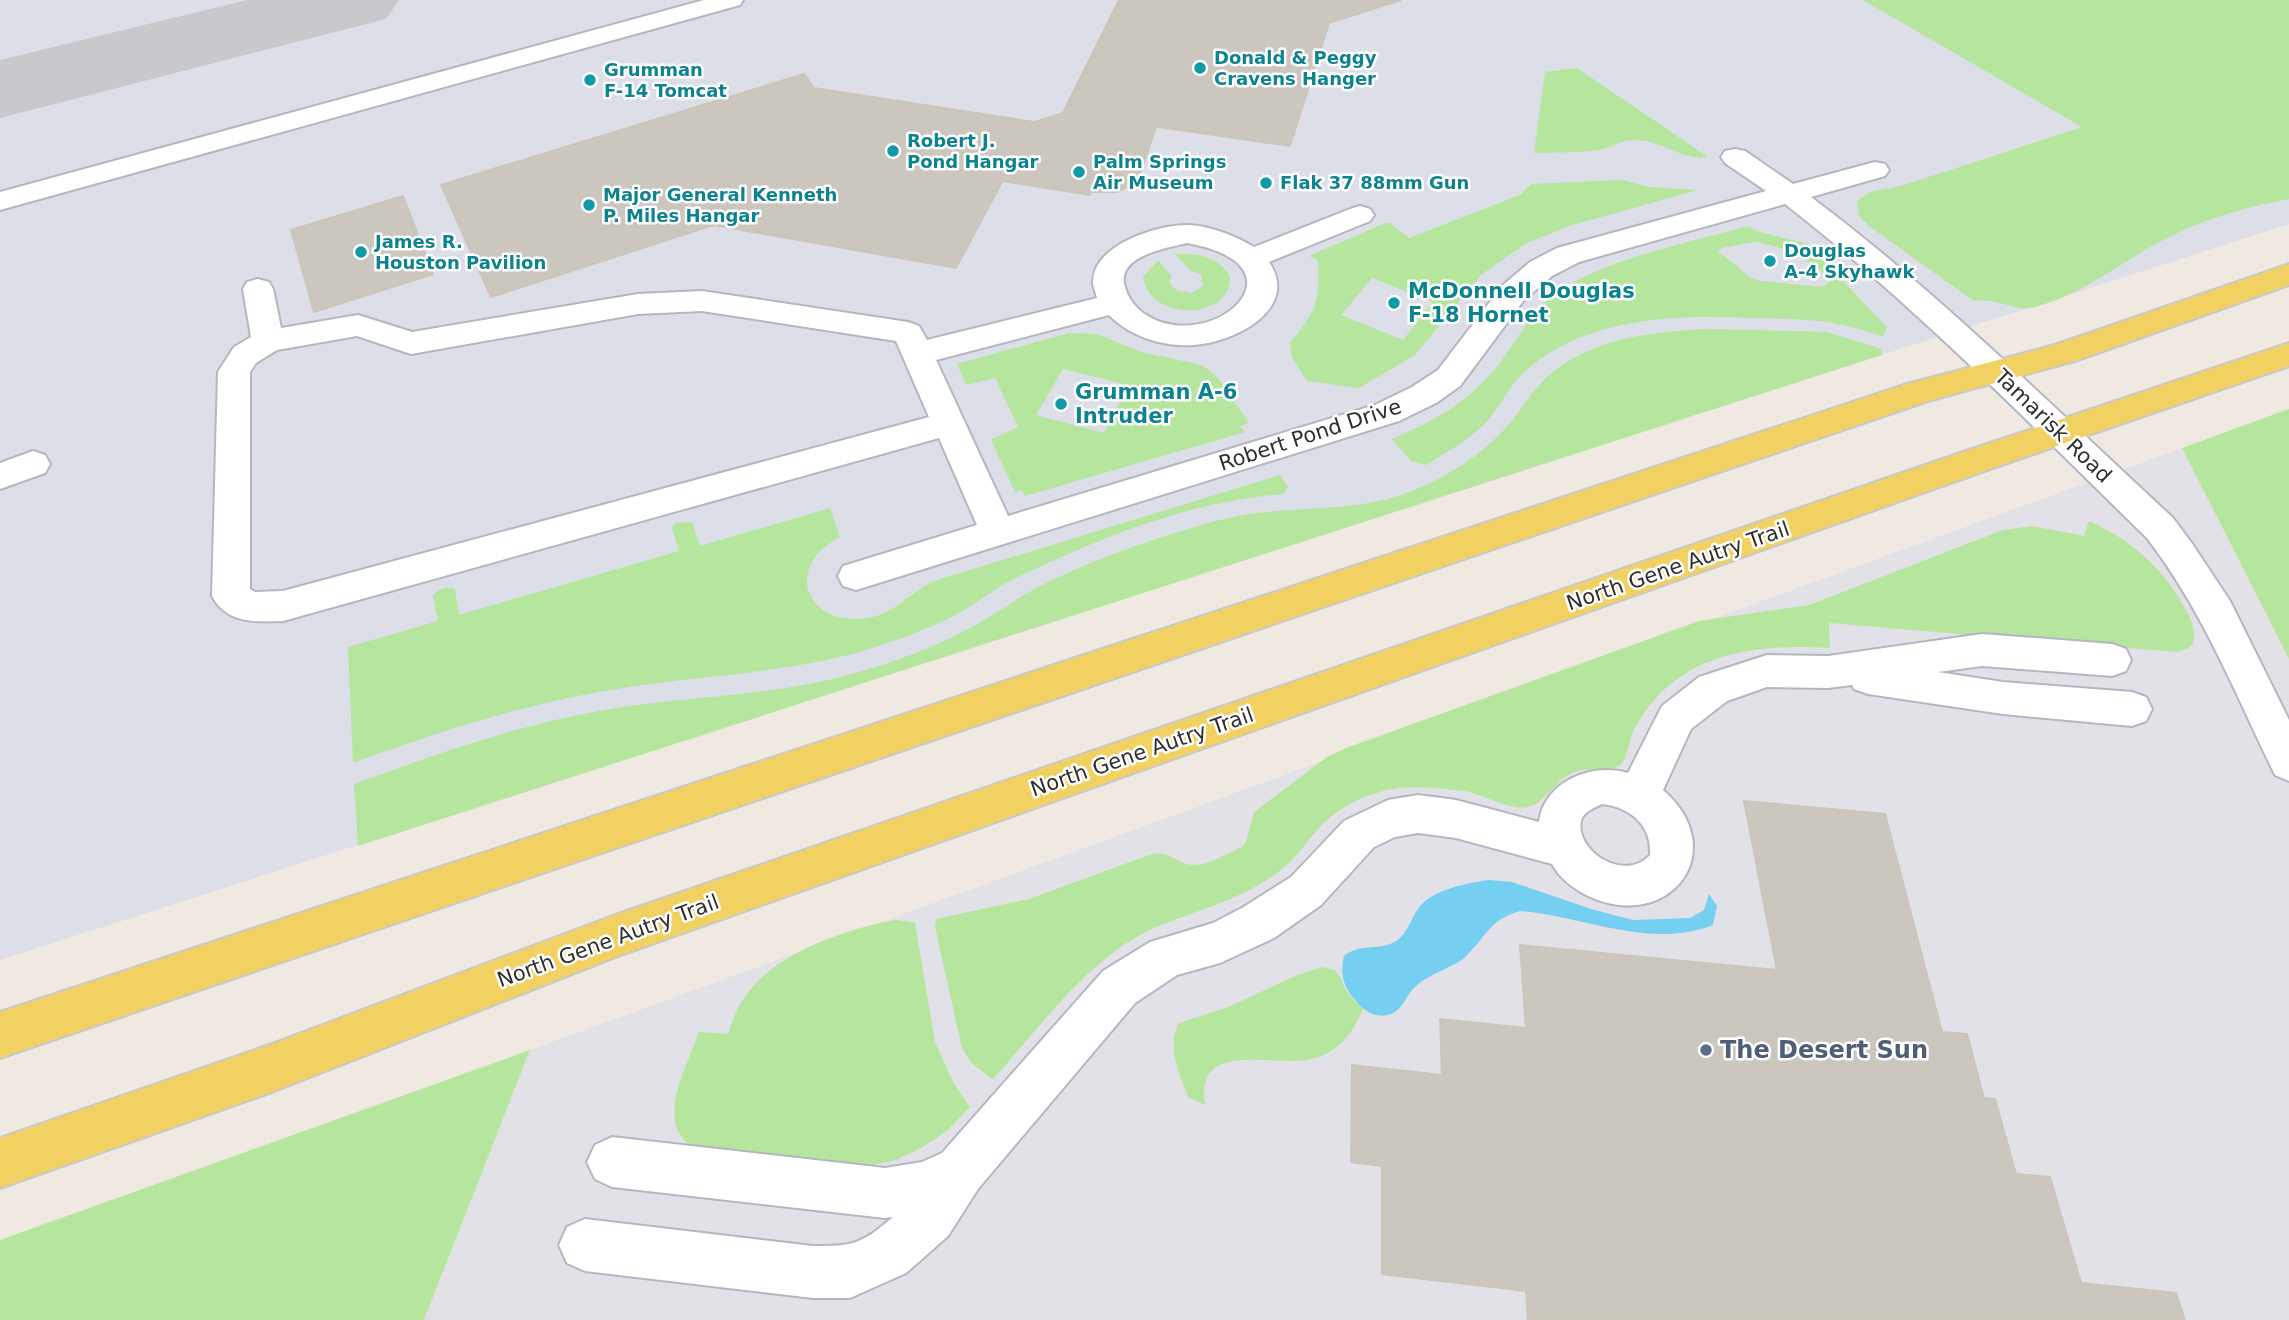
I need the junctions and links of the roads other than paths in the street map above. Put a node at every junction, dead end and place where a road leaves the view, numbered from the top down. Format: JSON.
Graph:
{"nodes":[{"id":1,"x":730,"y":0,"type":"edge"},
{"id":2,"x":1735,"y":157,"type":"dead end"},
{"id":3,"x":1875,"y":170,"type":"dead end"},
{"id":4,"x":1791,"y":193,"type":"junction"},
{"id":5,"x":0,"y":201,"type":"edge"},
{"id":6,"x":1360,"y":215,"type":"dead end"},
{"id":7,"x":1250,"y":259,"type":"junction"},
{"id":8,"x":2289,"y":274,"type":"edge"},
{"id":9,"x":258,"y":289,"type":"dead end"},
{"id":10,"x":1113,"y":304,"type":"junction"},
{"id":11,"x":268,"y":341,"type":"junction"},
{"id":12,"x":916,"y":354,"type":"junction"},
{"id":13,"x":2289,"y":354,"type":"edge"},
{"id":14,"x":1997,"y":371,"type":"junction"},
{"id":15,"x":948,"y":424,"type":"junction"},
{"id":16,"x":2059,"y":432,"type":"junction"},
{"id":17,"x":33,"y":464,"type":"dead end"},
{"id":18,"x":0,"y":476,"type":"edge"},
{"id":19,"x":998,"y":533,"type":"junction"},
{"id":20,"x":856,"y":576,"type":"dead end"},
{"id":21,"x":2112,"y":660,"type":"dead end"},
{"id":22,"x":1828,"y":672,"type":"junction"},
{"id":23,"x":2132,"y":709,"type":"dead end"},
{"id":24,"x":2289,"y":763,"type":"edge"},
{"id":25,"x":1635,"y":794,"type":"junction"},
{"id":26,"x":1564,"y":849,"type":"junction"},
{"id":27,"x":0,"y":1035,"type":"edge"},
{"id":28,"x":612,"y":1162,"type":"dead end"},
{"id":29,"x":0,"y":1163,"type":"edge"},
{"id":30,"x":960,"y":1171,"type":"junction"},
{"id":31,"x":585,"y":1245,"type":"dead end"}],
"edges":[{"from":1,"to":5,"type":"street"},
{"from":2,"to":4,"type":"street","name":"Tamarisk Road"},
{"from":3,"to":4,"type":"street","name":"Robert Pond Drive"},
{"from":4,"to":14,"type":"street","name":"Tamarisk Road"},
{"from":4,"to":19,"type":"street","name":"Robert Pond Drive"},
{"from":6,"to":7,"type":"street"},
{"from":7,"to":10,"type":"street"},
{"from":7,"to":10,"type":"street"},
{"from":8,"to":14,"type":"main road"},
{"from":9,"to":11,"type":"street"},
{"from":10,"to":12,"type":"street"},
{"from":11,"to":12,"type":"street"},
{"from":11,"to":15,"type":"street"},
{"from":12,"to":15,"type":"street"},
{"from":13,"to":16,"type":"main road","name":"North Gene Autry Trail"},
{"from":14,"to":16,"type":"street","name":"Tamarisk Road"},
{"from":14,"to":27,"type":"main road"},
{"from":15,"to":19,"type":"street"},
{"from":16,"to":24,"type":"street","name":"Tamarisk Road"},
{"from":16,"to":29,"type":"main road","name":"North Gene Autry Trail"},
{"from":17,"to":18,"type":"street"},
{"from":19,"to":20,"type":"street","name":"Robert Pond Drive"},
{"from":21,"to":22,"type":"street"},
{"from":22,"to":23,"type":"street"},
{"from":22,"to":25,"type":"street"},
{"from":25,"to":26,"type":"street"},
{"from":25,"to":26,"type":"street"},
{"from":26,"to":30,"type":"street"},
{"from":28,"to":30,"type":"street"},
{"from":30,"to":31,"type":"street"}]}
